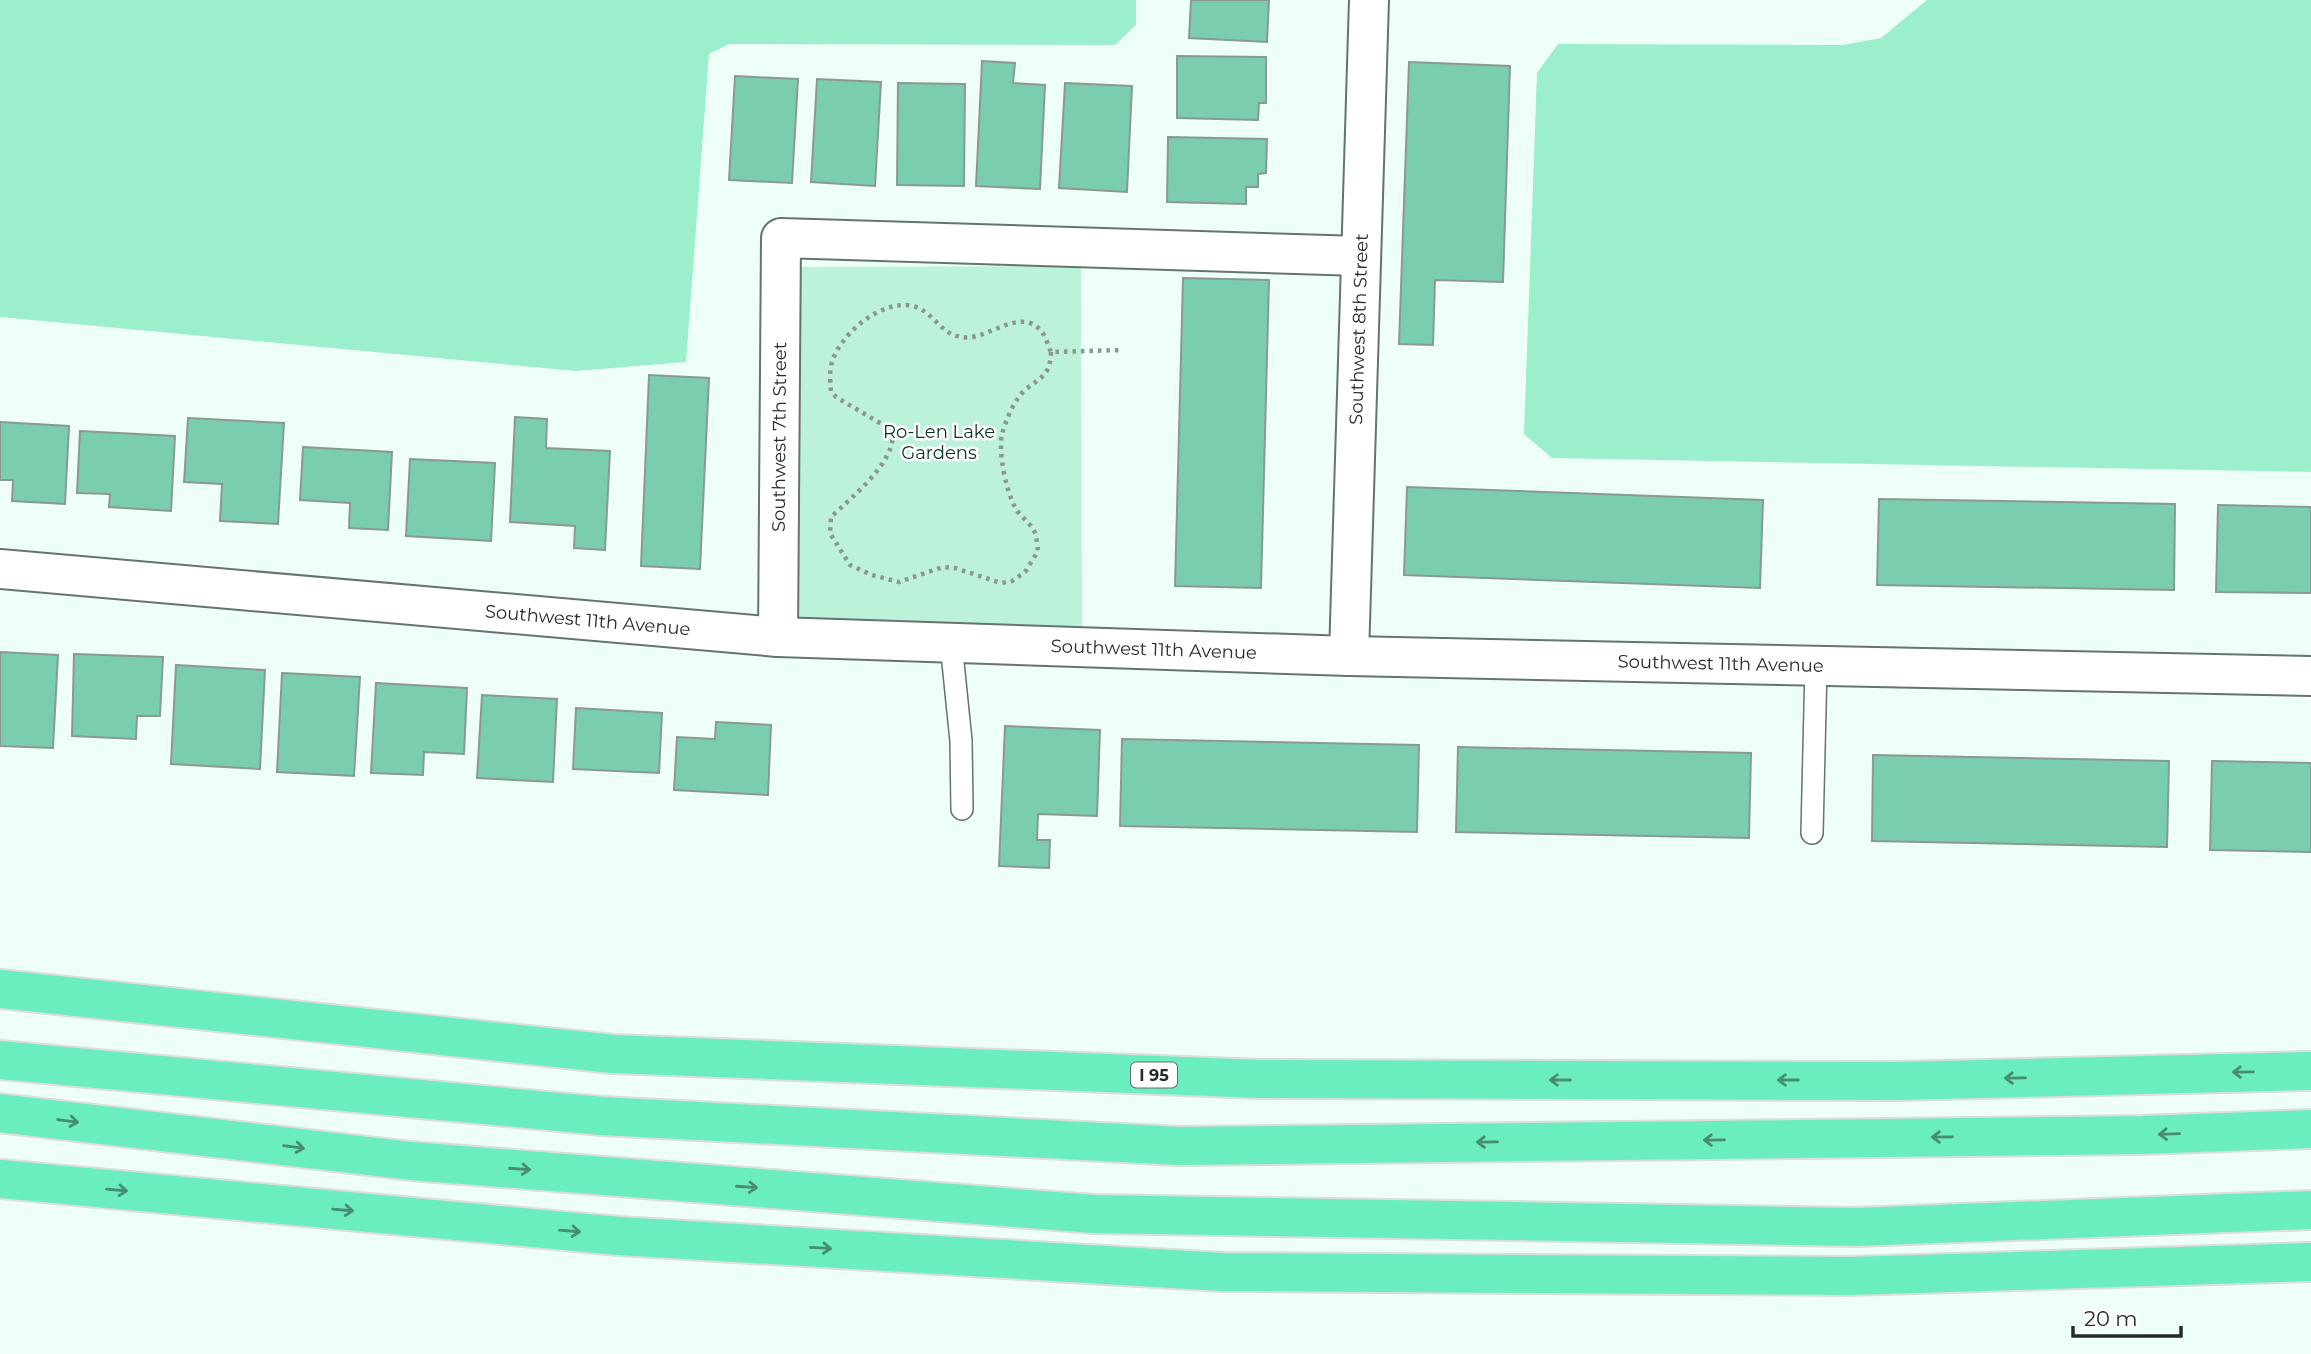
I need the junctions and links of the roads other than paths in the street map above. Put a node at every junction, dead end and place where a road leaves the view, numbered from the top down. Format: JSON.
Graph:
{"nodes":[{"id":1,"x":1369,"y":0,"type":"edge"},
{"id":2,"x":1361,"y":256,"type":"junction"},
{"id":3,"x":0,"y":569,"type":"edge"},
{"id":4,"x":778,"y":637,"type":"junction"},
{"id":5,"x":951,"y":643,"type":"junction"},
{"id":6,"x":1349,"y":656,"type":"junction"},
{"id":7,"x":1816,"y":666,"type":"junction"},
{"id":8,"x":2311,"y":676,"type":"edge"},
{"id":9,"x":962,"y":809,"type":"dead end"},
{"id":10,"x":1812,"y":834,"type":"dead end"},
{"id":11,"x":0,"y":989,"type":"edge"},
{"id":12,"x":0,"y":1060,"type":"edge"},
{"id":13,"x":2311,"y":1071,"type":"edge"},
{"id":14,"x":0,"y":1113,"type":"edge"},
{"id":15,"x":2311,"y":1129,"type":"edge"},
{"id":16,"x":0,"y":1179,"type":"edge"},
{"id":17,"x":2311,"y":1210,"type":"edge"},
{"id":18,"x":2311,"y":1262,"type":"edge"}],
"edges":[{"from":1,"to":2,"type":"street","name":"Southwest 8th Street"},
{"from":2,"to":4,"type":"street","name":"Southwest 7th Street"},
{"from":2,"to":6,"type":"street","name":"Southwest 8th Street"},
{"from":3,"to":4,"type":"street","name":"Southwest 11th Avenue"},
{"from":4,"to":5,"type":"street","name":"Southwest 11th Avenue"},
{"from":5,"to":6,"type":"street","name":"Southwest 11th Avenue"},
{"from":5,"to":9,"type":"lane"},
{"from":6,"to":7,"type":"street","name":"Southwest 11th Avenue"},
{"from":7,"to":8,"type":"street","name":"Southwest 11th Avenue"},
{"from":7,"to":10,"type":"lane"},
{"from":13,"to":11,"type":"highway","number":"I 95","one_way":true},
{"from":15,"to":12,"type":"highway","one_way":true},
{"from":14,"to":17,"type":"highway","one_way":true},
{"from":16,"to":18,"type":"highway","one_way":true}]}
